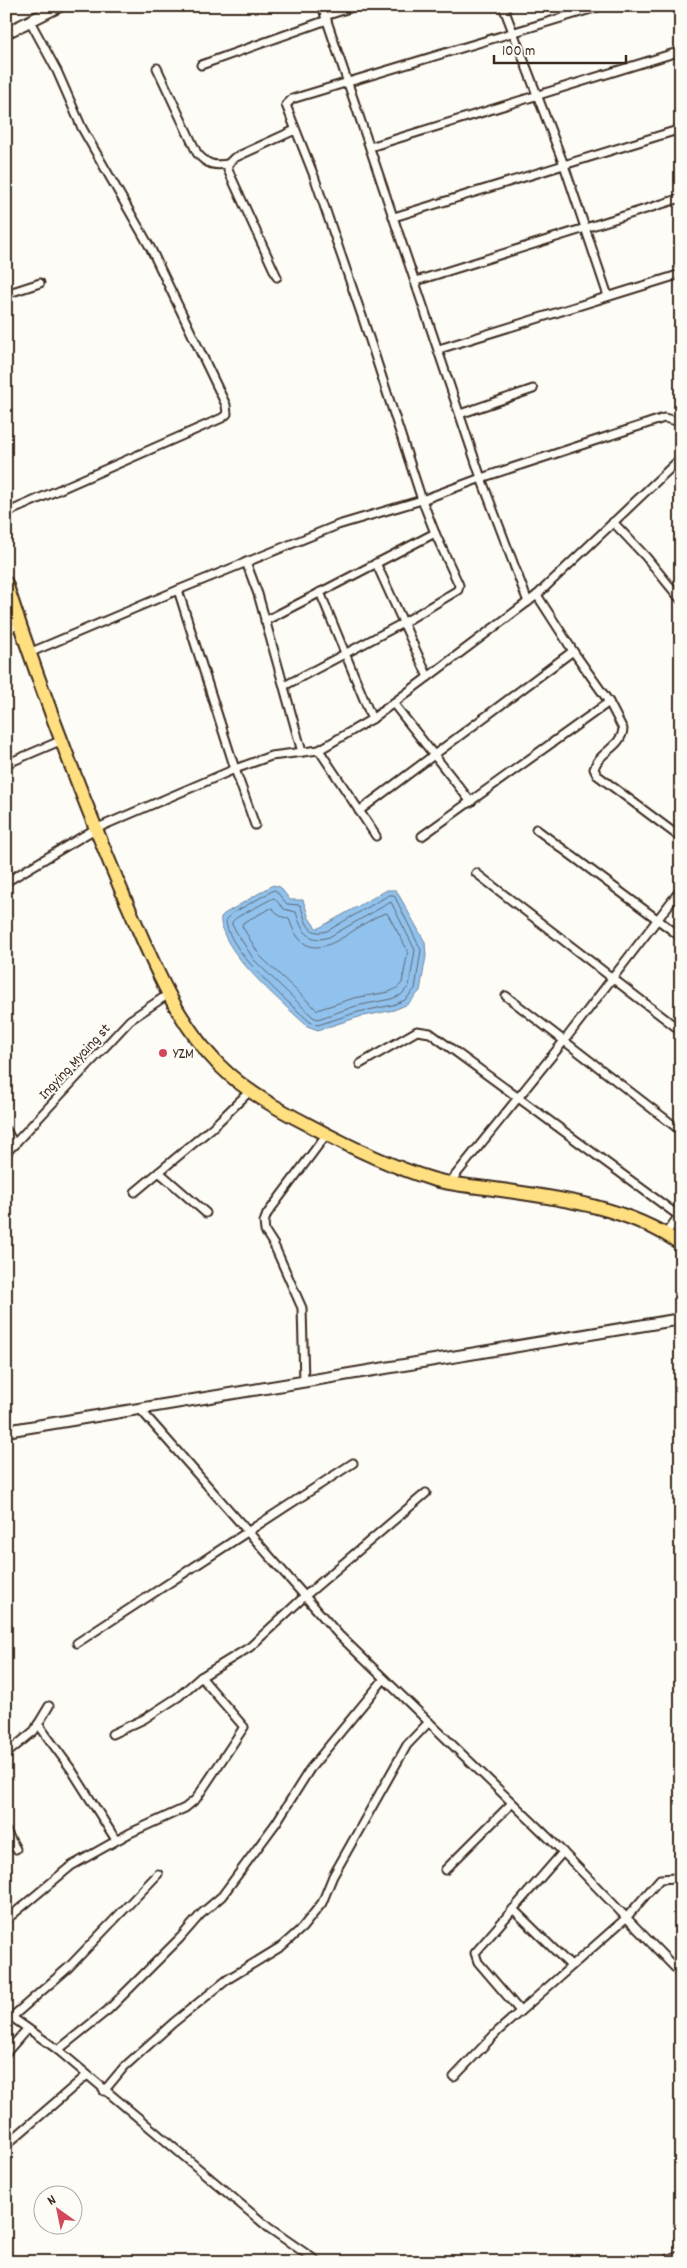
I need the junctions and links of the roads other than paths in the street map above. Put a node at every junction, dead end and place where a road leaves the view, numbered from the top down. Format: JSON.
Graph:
{"nodes":[{"id":1,"x":60,"y":6,"type":"edge"},
{"id":2,"x":322,"y":6,"type":"edge"},
{"id":3,"x":356,"y":6,"type":"edge"},
{"id":4,"x":503,"y":6,"type":"edge"},
{"id":5,"x":601,"y":6,"type":"edge"},
{"id":6,"x":326,"y":18,"type":"junction"},
{"id":7,"x":30,"y":22,"type":"junction"},
{"id":8,"x":6,"y":33,"type":"edge"},
{"id":9,"x":512,"y":33,"type":"junction"},
{"id":10,"x":681,"y":51,"type":"edge"},
{"id":11,"x":201,"y":66,"type":"dead end"},
{"id":12,"x":157,"y":68,"type":"dead end"},
{"id":13,"x":348,"y":82,"type":"junction"},
{"id":14,"x":538,"y":95,"type":"junction"},
{"id":15,"x":681,"y":128,"type":"edge"},
{"id":16,"x":295,"y":130,"type":"junction"},
{"id":17,"x":370,"y":147,"type":"junction"},
{"id":18,"x":228,"y":164,"type":"junction"},
{"id":19,"x":564,"y":164,"type":"junction"},
{"id":20,"x":681,"y":198,"type":"edge"},
{"id":21,"x":394,"y":217,"type":"junction"},
{"id":22,"x":585,"y":228,"type":"junction"},
{"id":23,"x":681,"y":274,"type":"edge"},
{"id":24,"x":277,"y":277,"type":"dead end"},
{"id":25,"x":416,"y":281,"type":"junction"},
{"id":26,"x":40,"y":283,"type":"dead end"},
{"id":27,"x":6,"y":294,"type":"edge"},
{"id":28,"x":608,"y":296,"type":"junction"},
{"id":29,"x":439,"y":349,"type":"junction"},
{"id":30,"x":533,"y":389,"type":"dead end"},
{"id":31,"x":460,"y":414,"type":"junction"},
{"id":32,"x":681,"y":422,"type":"edge"},
{"id":33,"x":680,"y":459,"type":"edge"},
{"id":34,"x":481,"y":478,"type":"junction"},
{"id":35,"x":422,"y":500,"type":"junction"},
{"id":36,"x":6,"y":513,"type":"edge"},
{"id":37,"x":614,"y":522,"type":"junction"},
{"id":38,"x":435,"y":533,"type":"junction"},
{"id":39,"x":246,"y":562,"type":"junction"},
{"id":40,"x":376,"y":563,"type":"junction"},
{"id":41,"x":6,"y":583,"type":"edge"},
{"id":42,"x":178,"y":590,"type":"junction"},
{"id":43,"x":320,"y":592,"type":"junction"},
{"id":44,"x":537,"y":595,"type":"junction"},
{"id":45,"x":681,"y":600,"type":"edge"},
{"id":46,"x":528,"y":602,"type":"junction"},
{"id":47,"x":265,"y":621,"type":"junction"},
{"id":48,"x":403,"y":623,"type":"junction"},
{"id":49,"x":20,"y":625,"type":"junction"},
{"id":50,"x":6,"y":629,"type":"edge"},
{"id":51,"x":573,"y":651,"type":"junction"},
{"id":52,"x":29,"y":653,"type":"junction"},
{"id":53,"x":345,"y":654,"type":"junction"},
{"id":54,"x":428,"y":677,"type":"junction"},
{"id":55,"x":284,"y":686,"type":"junction"},
{"id":56,"x":609,"y":702,"type":"junction"},
{"id":57,"x":393,"y":704,"type":"junction"},
{"id":58,"x":372,"y":719,"type":"junction"},
{"id":59,"x":60,"y":741,"type":"junction"},
{"id":60,"x":319,"y":750,"type":"junction"},
{"id":61,"x":302,"y":752,"type":"junction"},
{"id":62,"x":435,"y":754,"type":"junction"},
{"id":63,"x":6,"y":764,"type":"edge"},
{"id":64,"x":235,"y":769,"type":"junction"},
{"id":65,"x":471,"y":802,"type":"junction"},
{"id":66,"x":359,"y":811,"type":"junction"},
{"id":67,"x":255,"y":825,"type":"dead end"},
{"id":68,"x":95,"y":829,"type":"junction"},
{"id":69,"x":536,"y":829,"type":"dead end"},
{"id":70,"x":376,"y":836,"type":"dead end"},
{"id":71,"x":422,"y":836,"type":"dead end"},
{"id":72,"x":681,"y":838,"type":"edge"},
{"id":73,"x":476,"y":874,"type":"dead end"},
{"id":74,"x":6,"y":882,"type":"edge"},
{"id":75,"x":681,"y":888,"type":"edge"},
{"id":76,"x":658,"y":919,"type":"junction"},
{"id":77,"x":681,"y":937,"type":"edge"},
{"id":78,"x":611,"y":977,"type":"junction"},
{"id":79,"x":167,"y":995,"type":"junction"},
{"id":80,"x":506,"y":996,"type":"dead end"},
{"id":81,"x":681,"y":1031,"type":"edge"},
{"id":82,"x":564,"y":1041,"type":"junction"},
{"id":83,"x":360,"y":1064,"type":"dead end"},
{"id":84,"x":250,"y":1092,"type":"junction"},
{"id":85,"x":518,"y":1098,"type":"junction"},
{"id":86,"x":6,"y":1130,"type":"edge"},
{"id":87,"x":681,"y":1130,"type":"edge"},
{"id":88,"x":326,"y":1134,"type":"junction"},
{"id":89,"x":15,"y":1144,"type":"junction"},
{"id":90,"x":6,"y":1153,"type":"edge"},
{"id":91,"x":159,"y":1172,"type":"junction"},
{"id":92,"x":450,"y":1182,"type":"junction"},
{"id":93,"x":136,"y":1192,"type":"dead end"},
{"id":94,"x":206,"y":1213,"type":"dead end"},
{"id":95,"x":680,"y":1215,"type":"edge"},
{"id":96,"x":666,"y":1233,"type":"junction"},
{"id":97,"x":681,"y":1244,"type":"edge"},
{"id":98,"x":681,"y":1319,"type":"edge"},
{"id":99,"x":304,"y":1382,"type":"junction"},
{"id":100,"x":140,"y":1409,"type":"junction"},
{"id":101,"x":6,"y":1431,"type":"edge"},
{"id":102,"x":353,"y":1463,"type":"dead end"},
{"id":103,"x":426,"y":1493,"type":"dead end"},
{"id":104,"x":248,"y":1531,"type":"junction"},
{"id":105,"x":305,"y":1596,"type":"junction"},
{"id":106,"x":77,"y":1643,"type":"dead end"},
{"id":107,"x":201,"y":1676,"type":"junction"},
{"id":108,"x":384,"y":1679,"type":"junction"},
{"id":109,"x":49,"y":1706,"type":"dead end"},
{"id":110,"x":428,"y":1722,"type":"junction"},
{"id":111,"x":38,"y":1724,"type":"junction"},
{"id":112,"x":112,"y":1734,"type":"dead end"},
{"id":113,"x":6,"y":1754,"type":"edge"},
{"id":114,"x":512,"y":1803,"type":"junction"},
{"id":115,"x":6,"y":1831,"type":"edge"},
{"id":116,"x":116,"y":1840,"type":"junction"},
{"id":117,"x":16,"y":1849,"type":"dead end"},
{"id":118,"x":563,"y":1852,"type":"junction"},
{"id":119,"x":445,"y":1870,"type":"dead end"},
{"id":120,"x":158,"y":1874,"type":"dead end"},
{"id":121,"x":681,"y":1883,"type":"edge"},
{"id":122,"x":514,"y":1909,"type":"junction"},
{"id":123,"x":626,"y":1918,"type":"junction"},
{"id":124,"x":6,"y":1920,"type":"edge"},
{"id":125,"x":571,"y":1966,"type":"junction"},
{"id":126,"x":681,"y":1974,"type":"edge"},
{"id":127,"x":520,"y":2011,"type":"junction"},
{"id":128,"x":9,"y":2015,"type":"edge"},
{"id":129,"x":27,"y":2029,"type":"junction"},
{"id":130,"x":58,"y":2050,"type":"junction"},
{"id":131,"x":6,"y":2053,"type":"edge"},
{"id":132,"x":86,"y":2076,"type":"junction"},
{"id":133,"x":454,"y":2078,"type":"dead end"},
{"id":134,"x":104,"y":2091,"type":"junction"},
{"id":135,"x":6,"y":2145,"type":"edge"},
{"id":136,"x":681,"y":2254,"type":"edge"},
{"id":137,"x":318,"y":2262,"type":"edge"},
{"id":138,"x":662,"y":2262,"type":"edge"}],
"edges":[{"from":1,"to":7,"type":"main road"},
{"from":2,"to":6,"type":"street"},
{"from":3,"to":6,"type":"street"},
{"from":4,"to":9,"type":"street"},
{"from":5,"to":9,"type":"street"},
{"from":6,"to":11,"type":"street"},
{"from":6,"to":13,"type":"street"},
{"from":7,"to":8,"type":"main road"},
{"from":7,"to":36,"type":"street"},
{"from":9,"to":13,"type":"street"},
{"from":9,"to":14,"type":"street"},
{"from":10,"to":14,"type":"street"},
{"from":12,"to":18,"type":"street"},
{"from":13,"to":16,"type":"street"},
{"from":13,"to":17,"type":"street"},
{"from":14,"to":17,"type":"street"},
{"from":14,"to":19,"type":"street"},
{"from":15,"to":19,"type":"street"},
{"from":16,"to":18,"type":"street"},
{"from":16,"to":35,"type":"street"},
{"from":17,"to":21,"type":"street"},
{"from":18,"to":24,"type":"street"},
{"from":19,"to":21,"type":"street"},
{"from":19,"to":22,"type":"street"},
{"from":20,"to":22,"type":"street"},
{"from":21,"to":25,"type":"street"},
{"from":22,"to":25,"type":"street"},
{"from":22,"to":28,"type":"street"},
{"from":23,"to":28,"type":"street"},
{"from":25,"to":29,"type":"street"},
{"from":26,"to":27,"type":"street"},
{"from":28,"to":29,"type":"street"},
{"from":29,"to":31,"type":"street"},
{"from":30,"to":31,"type":"street"},
{"from":31,"to":34,"type":"street"},
{"from":32,"to":34,"type":"street"},
{"from":33,"to":37,"type":"street"},
{"from":34,"to":35,"type":"street"},
{"from":34,"to":46,"type":"street"},
{"from":35,"to":38,"type":"street"},
{"from":35,"to":39,"type":"street"},
{"from":37,"to":44,"type":"street"},
{"from":37,"to":45,"type":"street"},
{"from":38,"to":40,"type":"street"},
{"from":38,"to":48,"type":"street"},
{"from":39,"to":42,"type":"street"},
{"from":39,"to":47,"type":"street"},
{"from":40,"to":43,"type":"street"},
{"from":40,"to":48,"type":"street"},
{"from":41,"to":49,"type":"highway"},
{"from":42,"to":52,"type":"street"},
{"from":42,"to":64,"type":"street"},
{"from":43,"to":47,"type":"street"},
{"from":43,"to":53,"type":"street"},
{"from":44,"to":46,"type":"street"},
{"from":44,"to":51,"type":"street"},
{"from":46,"to":54,"type":"street"},
{"from":47,"to":55,"type":"street"},
{"from":48,"to":53,"type":"street"},
{"from":48,"to":54,"type":"street"},
{"from":49,"to":50,"type":"street"},
{"from":49,"to":52,"type":"highway"},
{"from":51,"to":56,"type":"street"},
{"from":51,"to":62,"type":"street"},
{"from":52,"to":59,"type":"highway"},
{"from":53,"to":55,"type":"street"},
{"from":53,"to":58,"type":"street"},
{"from":54,"to":57,"type":"street"},
{"from":55,"to":61,"type":"street"},
{"from":56,"to":65,"type":"street"},
{"from":56,"to":72,"type":"street"},
{"from":57,"to":58,"type":"street"},
{"from":57,"to":62,"type":"street"},
{"from":58,"to":60,"type":"street"},
{"from":59,"to":63,"type":"street"},
{"from":59,"to":68,"type":"highway"},
{"from":60,"to":61,"type":"street"},
{"from":60,"to":66,"type":"street"},
{"from":61,"to":64,"type":"street"},
{"from":62,"to":65,"type":"street"},
{"from":62,"to":66,"type":"street"},
{"from":64,"to":67,"type":"street"},
{"from":64,"to":68,"type":"street"},
{"from":65,"to":71,"type":"street"},
{"from":66,"to":70,"type":"street"},
{"from":68,"to":74,"type":"street"},
{"from":68,"to":79,"type":"highway"},
{"from":69,"to":76,"type":"street"},
{"from":73,"to":78,"type":"street"},
{"from":75,"to":76,"type":"street"},
{"from":76,"to":77,"type":"street"},
{"from":76,"to":78,"type":"street"},
{"from":78,"to":81,"type":"street"},
{"from":78,"to":82,"type":"street"},
{"from":79,"to":84,"type":"highway"},
{"from":79,"to":89,"type":"street","name":"Ingying Myaing st"},
{"from":80,"to":82,"type":"street"},
{"from":82,"to":85,"type":"street"},
{"from":82,"to":87,"type":"street"},
{"from":83,"to":85,"type":"street"},
{"from":84,"to":88,"type":"highway"},
{"from":84,"to":91,"type":"street"},
{"from":85,"to":92,"type":"street"},
{"from":85,"to":95,"type":"street"},
{"from":86,"to":89,"type":"street"},
{"from":88,"to":92,"type":"highway"},
{"from":88,"to":99,"type":"street"},
{"from":89,"to":90,"type":"street","name":"Ingying Myaing st"},
{"from":91,"to":93,"type":"street"},
{"from":91,"to":94,"type":"street"},
{"from":92,"to":96,"type":"highway"},
{"from":95,"to":96,"type":"street"},
{"from":96,"to":97,"type":"highway"},
{"from":98,"to":99,"type":"main road"},
{"from":99,"to":100,"type":"main road"},
{"from":100,"to":101,"type":"main road"},
{"from":100,"to":104,"type":"street"},
{"from":102,"to":104,"type":"street"},
{"from":103,"to":105,"type":"street"},
{"from":104,"to":105,"type":"street"},
{"from":104,"to":106,"type":"street"},
{"from":105,"to":107,"type":"street"},
{"from":105,"to":108,"type":"street"},
{"from":107,"to":112,"type":"street"},
{"from":107,"to":116,"type":"street"},
{"from":108,"to":110,"type":"street"},
{"from":108,"to":130,"type":"street"},
{"from":109,"to":111,"type":"street"},
{"from":110,"to":114,"type":"street"},
{"from":110,"to":134,"type":"street"},
{"from":111,"to":113,"type":"street"},
{"from":111,"to":116,"type":"street"},
{"from":114,"to":118,"type":"street"},
{"from":114,"to":119,"type":"street"},
{"from":115,"to":117,"type":"street"},
{"from":116,"to":124,"type":"street"},
{"from":118,"to":122,"type":"street"},
{"from":118,"to":123,"type":"street"},
{"from":120,"to":128,"type":"street"},
{"from":121,"to":123,"type":"street"},
{"from":122,"to":125,"type":"street"},
{"from":122,"to":127,"type":"street"},
{"from":123,"to":125,"type":"street"},
{"from":123,"to":126,"type":"street"},
{"from":125,"to":127,"type":"street"},
{"from":127,"to":133,"type":"street"},
{"from":128,"to":129,"type":"street"},
{"from":129,"to":130,"type":"street"},
{"from":129,"to":131,"type":"street"},
{"from":130,"to":132,"type":"street"},
{"from":132,"to":134,"type":"street"},
{"from":132,"to":135,"type":"street"},
{"from":134,"to":137,"type":"street"},
{"from":136,"to":138,"type":"street"}]}
